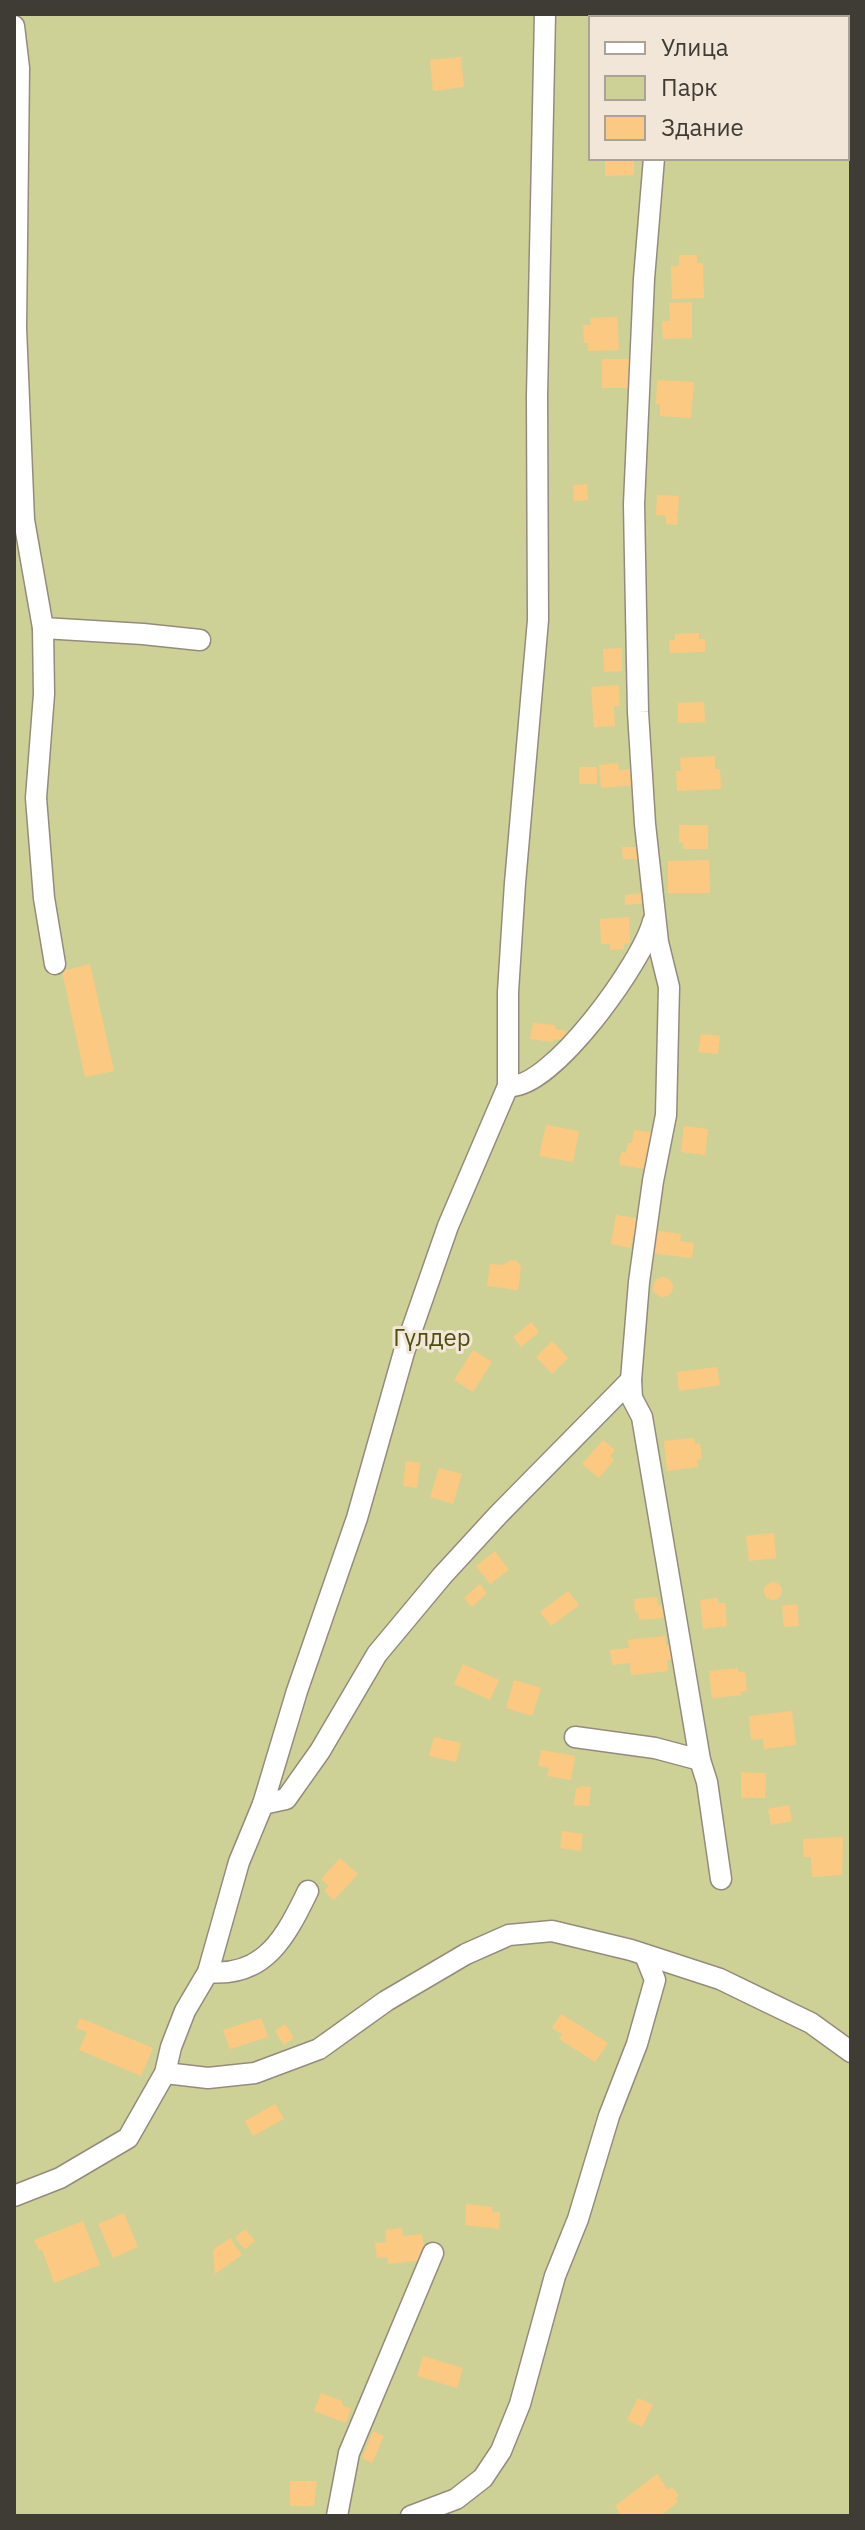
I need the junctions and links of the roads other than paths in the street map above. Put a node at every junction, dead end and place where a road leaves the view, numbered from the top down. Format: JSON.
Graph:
{"nodes":[{"id":1,"x":545,"y":14,"type":"edge"},
{"id":2,"x":14,"y":26,"type":"edge"},
{"id":3,"x":654,"y":160,"type":"edge"},
{"id":4,"x":43,"y":628,"type":"junction"},
{"id":5,"x":200,"y":640,"type":"dead end"},
{"id":6,"x":654,"y":913,"type":"junction"},
{"id":7,"x":55,"y":964,"type":"dead end"},
{"id":8,"x":508,"y":1086,"type":"junction"},
{"id":9,"x":631,"y":1380,"type":"junction"},
{"id":10,"x":575,"y":1737,"type":"dead end"},
{"id":11,"x":700,"y":1760,"type":"junction"},
{"id":12,"x":263,"y":1804,"type":"junction"},
{"id":13,"x":721,"y":1879,"type":"dead end"},
{"id":14,"x":308,"y":1891,"type":"dead end"},
{"id":15,"x":645,"y":1955,"type":"junction"},
{"id":16,"x":208,"y":1972,"type":"junction"},
{"id":17,"x":851,"y":2052,"type":"edge"},
{"id":18,"x":165,"y":2073,"type":"junction"},
{"id":19,"x":14,"y":2196,"type":"edge"},
{"id":20,"x":433,"y":2253,"type":"dead end"},
{"id":21,"x":337,"y":2516,"type":"edge"},
{"id":22,"x":411,"y":2516,"type":"edge"}],
"edges":[{"from":1,"to":8,"type":"street"},
{"from":2,"to":4,"type":"street"},
{"from":3,"to":6,"type":"street"},
{"from":4,"to":5,"type":"street"},
{"from":4,"to":7,"type":"street"},
{"from":6,"to":8,"type":"street"},
{"from":6,"to":9,"type":"street"},
{"from":8,"to":12,"type":"street"},
{"from":9,"to":11,"type":"street"},
{"from":9,"to":12,"type":"street"},
{"from":10,"to":11,"type":"street"},
{"from":11,"to":13,"type":"street"},
{"from":12,"to":16,"type":"street"},
{"from":14,"to":16,"type":"street"},
{"from":15,"to":17,"type":"street"},
{"from":15,"to":18,"type":"street"},
{"from":15,"to":22,"type":"street"},
{"from":16,"to":18,"type":"street"},
{"from":18,"to":19,"type":"street"},
{"from":20,"to":21,"type":"street"}]}
